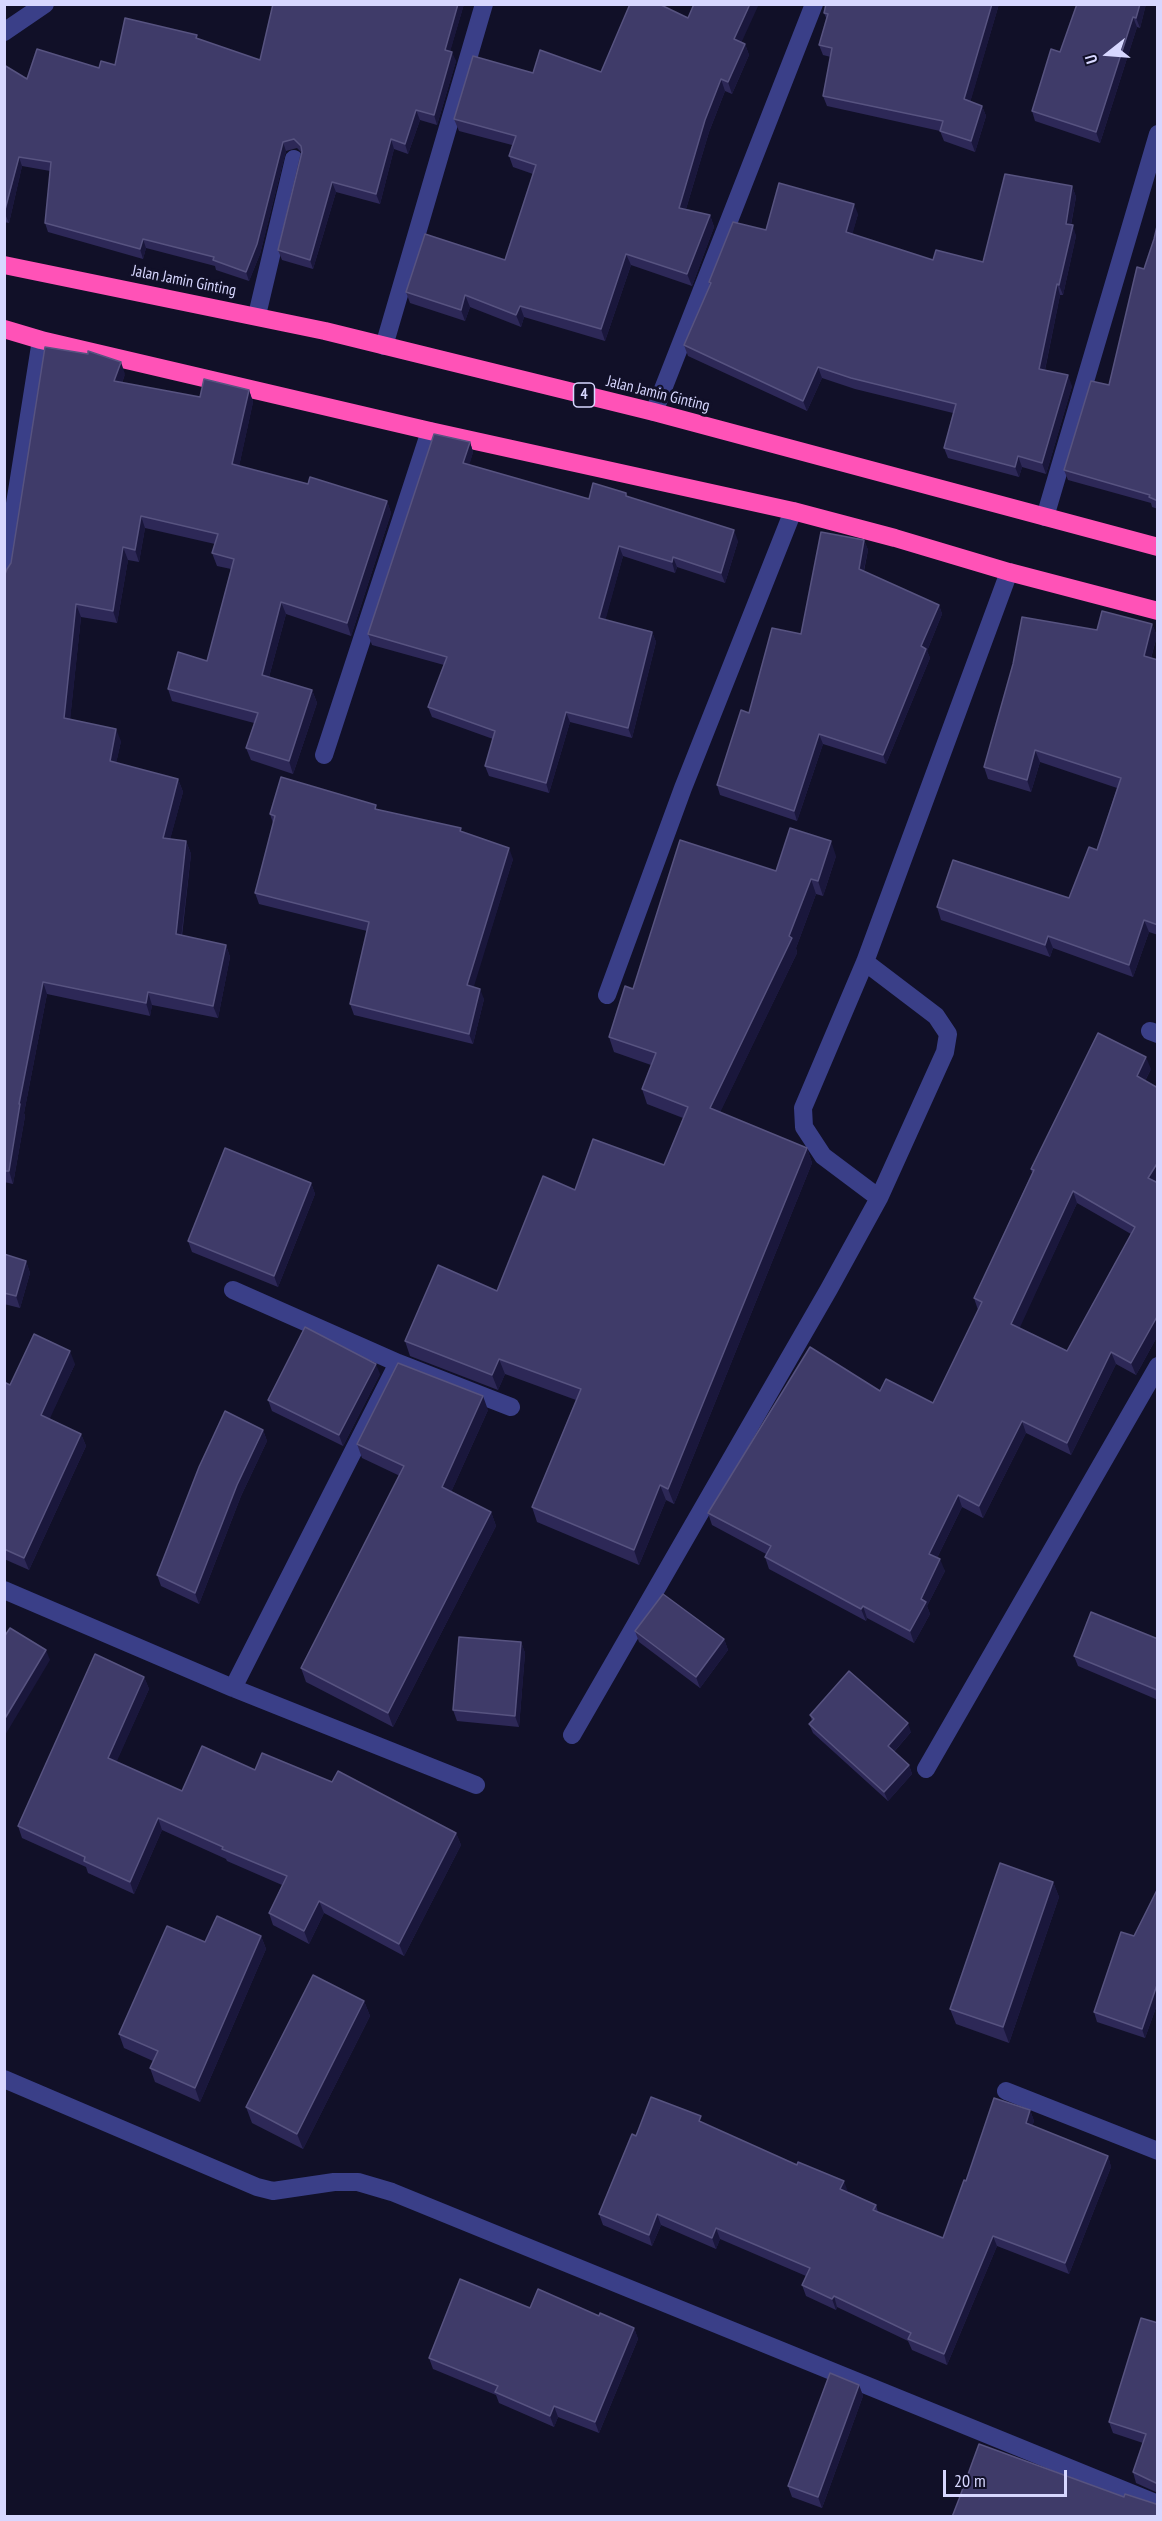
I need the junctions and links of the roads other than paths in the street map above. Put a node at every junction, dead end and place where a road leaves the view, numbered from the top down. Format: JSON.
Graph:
{"nodes":[{"id":1,"x":45,"y":4,"type":"edge"},
{"id":2,"x":484,"y":4,"type":"edge"},
{"id":3,"x":814,"y":4,"type":"edge"},
{"id":4,"x":4,"y":32,"type":"edge"},
{"id":5,"x":1158,"y":134,"type":"edge"},
{"id":6,"x":294,"y":159,"type":"edge"},
{"id":7,"x":4,"y":265,"type":"edge"},
{"id":8,"x":257,"y":315,"type":"junction"},
{"id":9,"x":4,"y":329,"type":"edge"},
{"id":10,"x":41,"y":340,"type":"junction"},
{"id":11,"x":384,"y":346,"type":"junction"},
{"id":12,"x":654,"y":412,"type":"junction"},
{"id":13,"x":430,"y":431,"type":"junction"},
{"id":14,"x":793,"y":511,"type":"junction"},
{"id":15,"x":1045,"y":517,"type":"junction"},
{"id":16,"x":1158,"y":547,"type":"edge"},
{"id":17,"x":1009,"y":572,"type":"junction"},
{"id":18,"x":4,"y":573,"type":"edge"},
{"id":19,"x":1158,"y":611,"type":"edge"},
{"id":20,"x":324,"y":755,"type":"dead end"},
{"id":21,"x":865,"y":962,"type":"junction"},
{"id":22,"x":608,"y":995,"type":"dead end"},
{"id":23,"x":879,"y":1198,"type":"junction"},
{"id":24,"x":233,"y":1290,"type":"dead end"},
{"id":25,"x":398,"y":1363,"type":"junction"},
{"id":26,"x":1158,"y":1366,"type":"edge"},
{"id":27,"x":511,"y":1407,"type":"dead end"},
{"id":28,"x":4,"y":1590,"type":"edge"},
{"id":29,"x":233,"y":1688,"type":"junction"},
{"id":30,"x":572,"y":1735,"type":"dead end"},
{"id":31,"x":926,"y":1769,"type":"dead end"},
{"id":32,"x":476,"y":1785,"type":"dead end"},
{"id":33,"x":4,"y":2079,"type":"edge"},
{"id":34,"x":1006,"y":2091,"type":"dead end"},
{"id":35,"x":1158,"y":2151,"type":"edge"},
{"id":36,"x":1158,"y":2504,"type":"edge"}],
"edges":[{"from":1,"to":4,"type":"street"},
{"from":2,"to":11,"type":"street"},
{"from":3,"to":12,"type":"street"},
{"from":5,"to":15,"type":"street"},
{"from":6,"to":8,"type":"street"},
{"from":7,"to":8,"type":"highway","name":"Jalan Jamin Ginting","number":"4"},
{"from":8,"to":11,"type":"highway","name":"Jalan Jamin Ginting","number":"4"},
{"from":9,"to":10,"type":"highway"},
{"from":10,"to":13,"type":"highway"},
{"from":10,"to":18,"type":"street"},
{"from":11,"to":12,"type":"highway","name":"Jalan Jamin Ginting","number":"4"},
{"from":12,"to":15,"type":"highway","name":"Jalan Jamin Ginting","number":"4"},
{"from":13,"to":14,"type":"highway"},
{"from":13,"to":20,"type":"street"},
{"from":14,"to":17,"type":"highway"},
{"from":14,"to":22,"type":"street"},
{"from":15,"to":16,"type":"highway","name":"Jalan Jamin Ginting","number":"4"},
{"from":17,"to":19,"type":"highway"},
{"from":17,"to":21,"type":"street"},
{"from":21,"to":23,"type":"street"},
{"from":21,"to":23,"type":"street"},
{"from":23,"to":30,"type":"street"},
{"from":24,"to":25,"type":"street"},
{"from":25,"to":27,"type":"street"},
{"from":25,"to":29,"type":"street"},
{"from":26,"to":31,"type":"street"},
{"from":28,"to":29,"type":"street"},
{"from":29,"to":32,"type":"street"},
{"from":33,"to":36,"type":"street"},
{"from":34,"to":35,"type":"street"}]}
